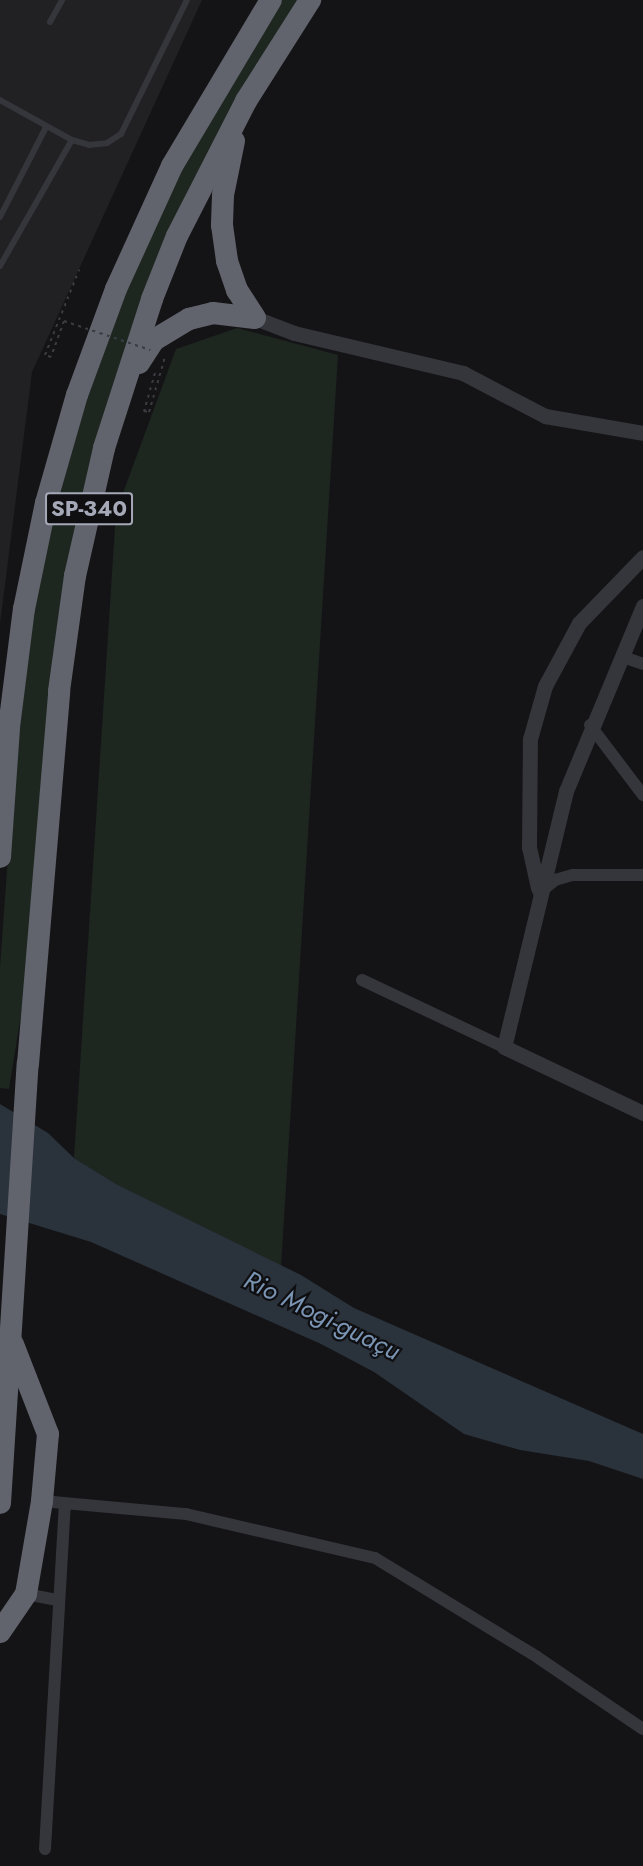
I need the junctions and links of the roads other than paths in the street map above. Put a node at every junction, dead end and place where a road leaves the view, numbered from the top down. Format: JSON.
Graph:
{"nodes":[{"id":1,"x":62,"y":0,"type":"edge"},
{"id":2,"x":188,"y":0,"type":"edge"},
{"id":3,"x":259,"y":0,"type":"edge"},
{"id":4,"x":271,"y":0,"type":"edge"},
{"id":5,"x":310,"y":0,"type":"edge"},
{"id":6,"x":50,"y":22,"type":"dead end"},
{"id":7,"x":230,"y":66,"type":"junction"},
{"id":8,"x":0,"y":100,"type":"edge"},
{"id":9,"x":246,"y":101,"type":"junction"},
{"id":10,"x":46,"y":127,"type":"junction"},
{"id":11,"x":72,"y":140,"type":"junction"},
{"id":12,"x":0,"y":218,"type":"edge"},
{"id":13,"x":0,"y":266,"type":"edge"},
{"id":14,"x":255,"y":318,"type":"junction"},
{"id":15,"x":643,"y":433,"type":"edge"},
{"id":16,"x":104,"y":448,"type":"junction"},
{"id":17,"x":643,"y":557,"type":"edge"},
{"id":18,"x":643,"y":606,"type":"edge"},
{"id":19,"x":623,"y":657,"type":"junction"},
{"id":20,"x":643,"y":664,"type":"edge"},
{"id":21,"x":590,"y":725,"type":"junction"},
{"id":22,"x":643,"y":795,"type":"edge"},
{"id":23,"x":0,"y":857,"type":"edge"},
{"id":24,"x":643,"y":875,"type":"edge"},
{"id":25,"x":539,"y":893,"type":"junction"},
{"id":26,"x":362,"y":980,"type":"dead end"},
{"id":27,"x":504,"y":1047,"type":"junction"},
{"id":28,"x":643,"y":1113,"type":"edge"},
{"id":29,"x":10,"y":1338,"type":"junction"},
{"id":30,"x":42,"y":1501,"type":"junction"},
{"id":31,"x":0,"y":1503,"type":"edge"},
{"id":32,"x":65,"y":1504,"type":"junction"},
{"id":33,"x":26,"y":1594,"type":"junction"},
{"id":34,"x":57,"y":1600,"type":"junction"},
{"id":35,"x":0,"y":1632,"type":"edge"},
{"id":36,"x":643,"y":1729,"type":"edge"},
{"id":37,"x":45,"y":1849,"type":"dead end"}],
"edges":[{"from":1,"to":6,"type":"lane"},
{"from":2,"to":11,"type":"lane"},
{"from":3,"to":7,"type":"highway"},
{"from":4,"to":7,"type":"highway","number":"SP-340"},
{"from":5,"to":9,"type":"highway","number":"SP-340"},
{"from":7,"to":23,"type":"highway","number":"SP-340"},
{"from":8,"to":10,"type":"lane"},
{"from":9,"to":14,"type":"highway"},
{"from":9,"to":16,"type":"highway","number":"SP-340"},
{"from":10,"to":11,"type":"lane"},
{"from":10,"to":12,"type":"lane"},
{"from":11,"to":13,"type":"lane"},
{"from":14,"to":15,"type":"street"},
{"from":14,"to":16,"type":"highway"},
{"from":16,"to":29,"type":"highway","number":"SP-340"},
{"from":17,"to":25,"type":"street"},
{"from":18,"to":19,"type":"street"},
{"from":19,"to":20,"type":"street"},
{"from":19,"to":21,"type":"street"},
{"from":21,"to":22,"type":"street"},
{"from":21,"to":25,"type":"street"},
{"from":24,"to":25,"type":"street"},
{"from":25,"to":27,"type":"street"},
{"from":26,"to":27,"type":"street"},
{"from":27,"to":28,"type":"street"},
{"from":29,"to":30,"type":"highway"},
{"from":29,"to":31,"type":"highway","number":"SP-340"},
{"from":30,"to":32,"type":"street"},
{"from":30,"to":33,"type":"highway"},
{"from":32,"to":34,"type":"street"},
{"from":32,"to":36,"type":"street"},
{"from":33,"to":34,"type":"street"},
{"from":33,"to":35,"type":"highway"},
{"from":34,"to":37,"type":"street"}]}
